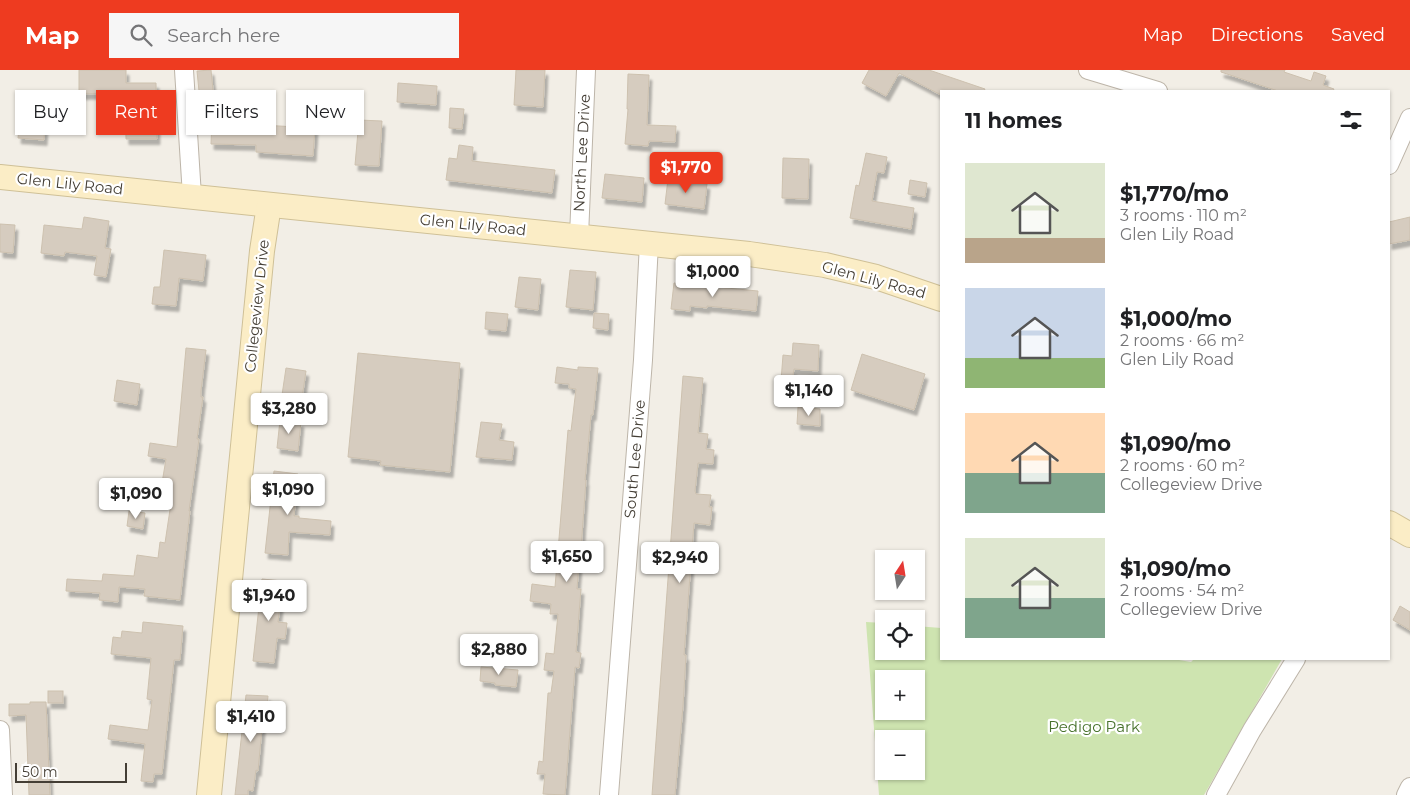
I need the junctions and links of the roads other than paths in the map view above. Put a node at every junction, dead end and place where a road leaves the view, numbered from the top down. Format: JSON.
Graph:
{"nodes":[{"id":1,"x":184,"y":70,"type":"edge"},
{"id":2,"x":586,"y":70,"type":"edge"},
{"id":3,"x":1088,"y":70,"type":"edge"},
{"id":4,"x":1155,"y":90,"type":"edge"},
{"id":5,"x":1410,"y":118,"type":"edge"},
{"id":6,"x":1390,"y":163,"type":"edge"},
{"id":7,"x":0,"y":177,"type":"edge"},
{"id":8,"x":192,"y":196,"type":"junction"},
{"id":9,"x":269,"y":205,"type":"junction"},
{"id":10,"x":578,"y":236,"type":"junction"},
{"id":11,"x":649,"y":243,"type":"junction"},
{"id":12,"x":940,"y":299,"type":"edge"},
{"id":13,"x":1390,"y":524,"type":"edge"},
{"id":14,"x":1410,"y":535,"type":"edge"},
{"id":15,"x":1295,"y":660,"type":"edge"},
{"id":16,"x":0,"y":730,"type":"edge"},
{"id":17,"x":1410,"y":787,"type":"edge"},
{"id":18,"x":3,"y":795,"type":"edge"},
{"id":19,"x":208,"y":795,"type":"edge"},
{"id":20,"x":609,"y":795,"type":"edge"},
{"id":21,"x":1216,"y":795,"type":"edge"},
{"id":22,"x":1406,"y":795,"type":"edge"}],
"edges":[{"from":1,"to":8,"type":"street"},
{"from":2,"to":10,"type":"street","name":"North Lee Drive"},
{"from":3,"to":4,"type":"street"},
{"from":5,"to":6,"type":"street"},
{"from":7,"to":8,"type":"street","name":"Glen Lily Road"},
{"from":8,"to":9,"type":"street","name":"Glen Lily Road"},
{"from":9,"to":10,"type":"street","name":"Glen Lily Road"},
{"from":9,"to":19,"type":"street","name":"Collegeview Drive"},
{"from":10,"to":11,"type":"street","name":"Glen Lily Road"},
{"from":11,"to":12,"type":"street","name":"Glen Lily Road"},
{"from":11,"to":20,"type":"street","name":"South Lee Drive"},
{"from":13,"to":14,"type":"street"},
{"from":15,"to":21,"type":"street"},
{"from":16,"to":18,"type":"street"},
{"from":17,"to":22,"type":"street"}]}
